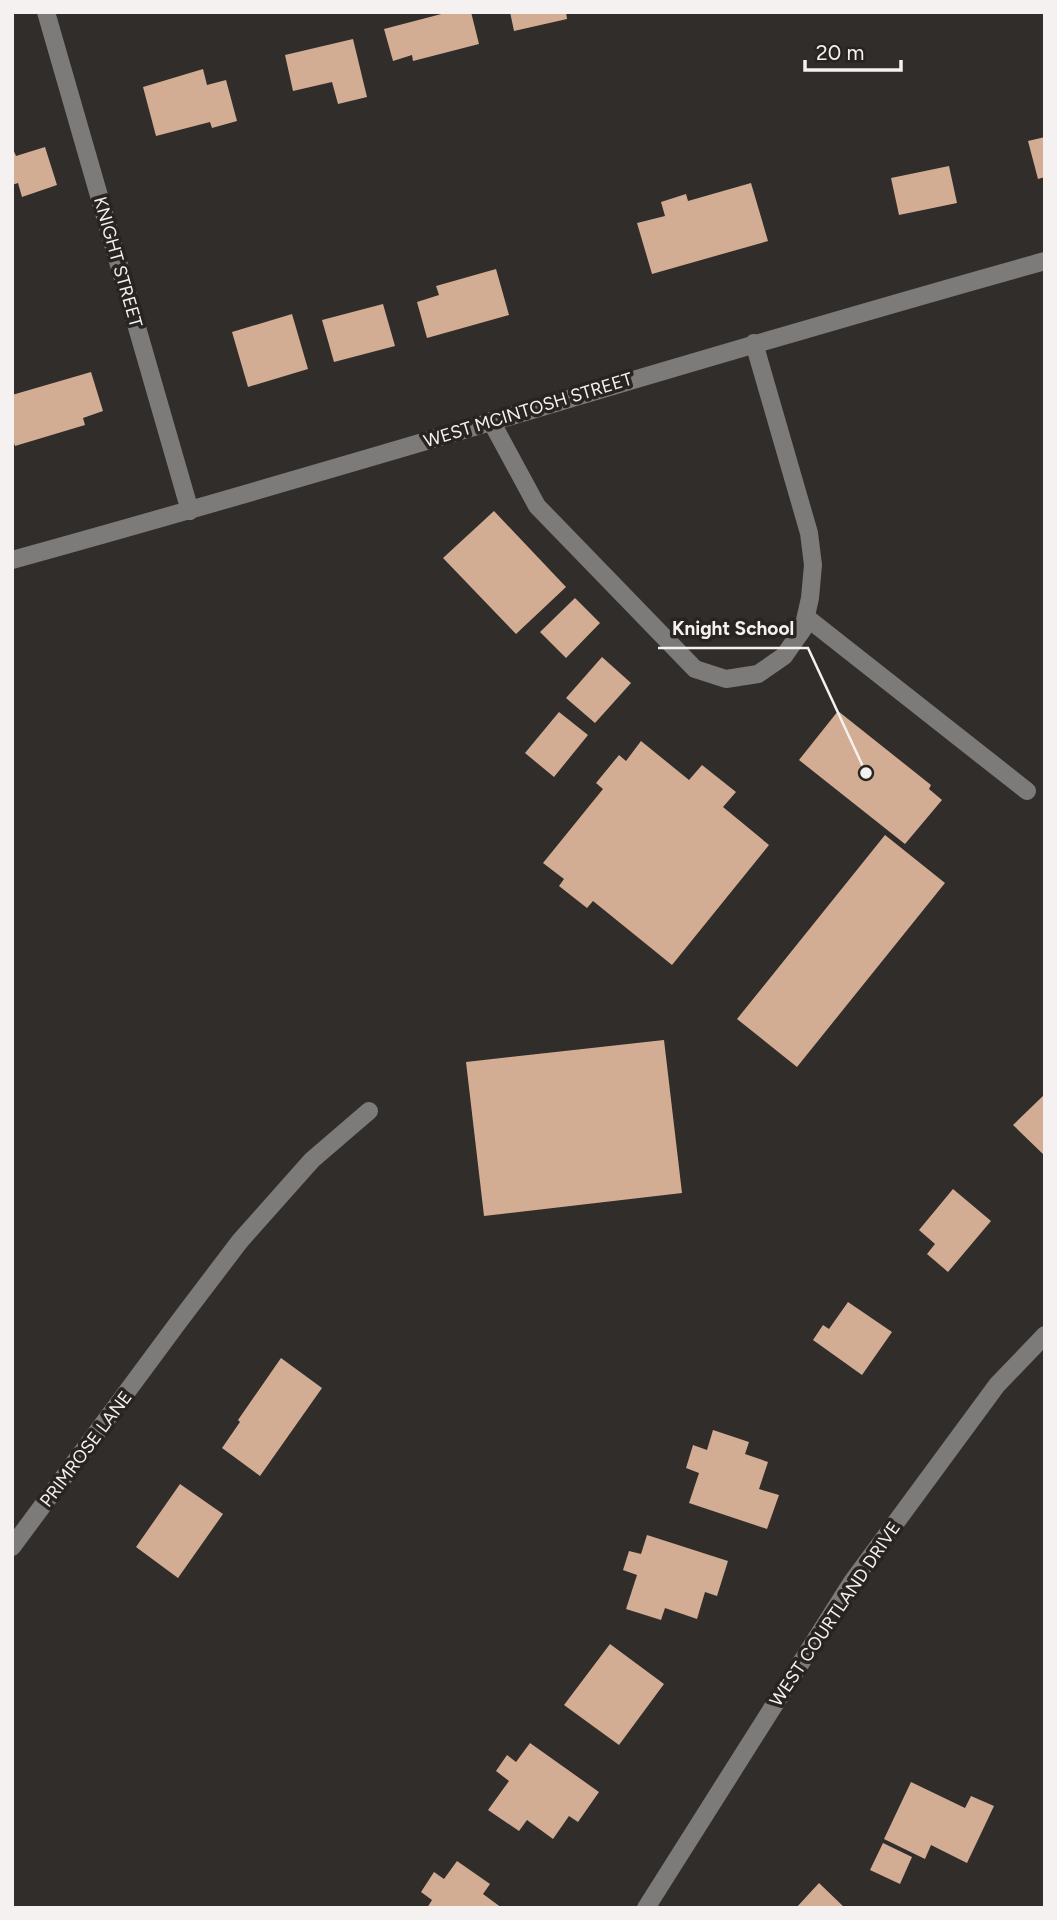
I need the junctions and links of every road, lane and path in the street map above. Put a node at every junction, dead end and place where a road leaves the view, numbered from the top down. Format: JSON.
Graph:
{"nodes":[{"id":1,"x":46,"y":12,"type":"edge"},
{"id":2,"x":1045,"y":261,"type":"edge"},
{"id":3,"x":754,"y":344,"type":"junction"},
{"id":4,"x":491,"y":421,"type":"junction"},
{"id":5,"x":190,"y":511,"type":"junction"},
{"id":6,"x":12,"y":560,"type":"edge"},
{"id":7,"x":806,"y":617,"type":"junction"},
{"id":8,"x":1027,"y":791,"type":"dead end"},
{"id":9,"x":369,"y":1111,"type":"dead end"},
{"id":10,"x":1045,"y":1335,"type":"edge"},
{"id":11,"x":12,"y":1548,"type":"edge"},
{"id":12,"x":646,"y":1908,"type":"edge"}],
"edges":[{"from":1,"to":5,"type":"street","name":"KNIGHT STREET"},
{"from":2,"to":3,"type":"street","name":"WEST MCINTOSH STREET"},
{"from":3,"to":4,"type":"street","name":"WEST MCINTOSH STREET"},
{"from":3,"to":7,"type":"street"},
{"from":4,"to":5,"type":"street","name":"WEST MCINTOSH STREET"},
{"from":4,"to":7,"type":"street"},
{"from":5,"to":6,"type":"street","name":"WEST MCINTOSH STREET"},
{"from":7,"to":8,"type":"street"},
{"from":9,"to":11,"type":"street","name":"PRIMROSE LANE"},
{"from":10,"to":12,"type":"street","name":"WEST COURTLAND DRIVE"}]}
